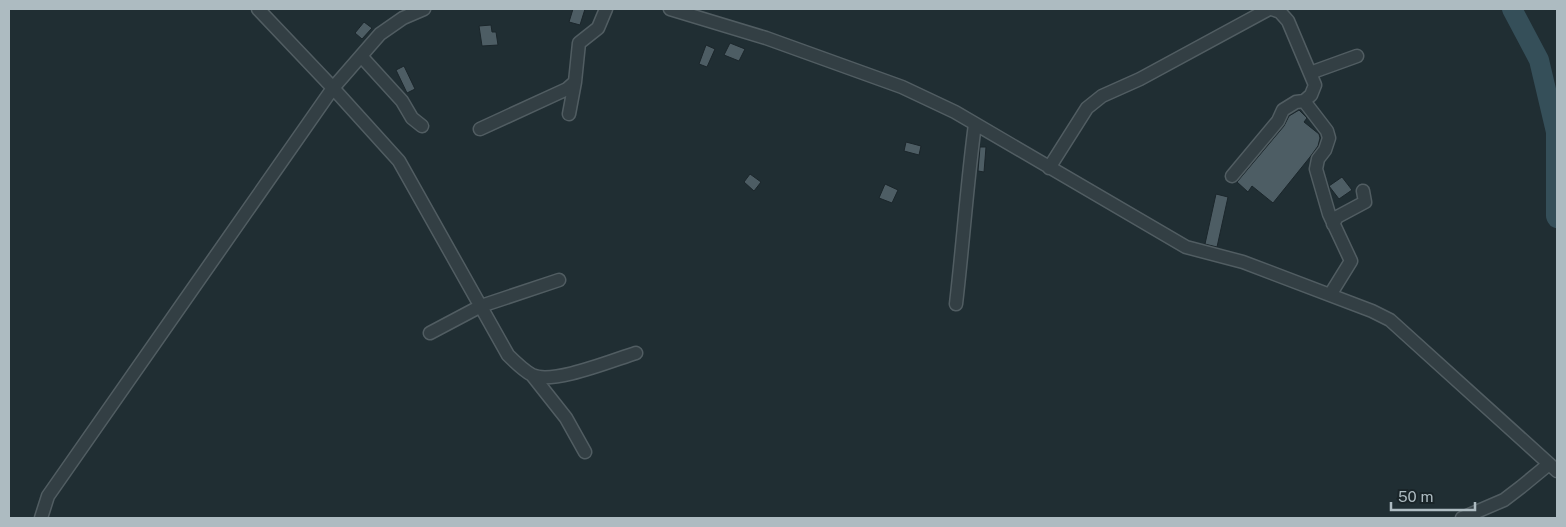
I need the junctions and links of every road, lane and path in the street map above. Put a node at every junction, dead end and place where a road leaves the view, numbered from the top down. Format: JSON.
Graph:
{"nodes":[{"id":1,"x":258,"y":9,"type":"edge"},
{"id":2,"x":424,"y":9,"type":"edge"},
{"id":3,"x":606,"y":9,"type":"edge"},
{"id":4,"x":670,"y":9,"type":"edge"},
{"id":5,"x":1270,"y":9,"type":"edge"},
{"id":6,"x":410,"y":12,"type":"edge"},
{"id":7,"x":361,"y":56,"type":"junction"},
{"id":8,"x":1357,"y":56,"type":"dead end"},
{"id":9,"x":1310,"y":73,"type":"junction"},
{"id":10,"x":575,"y":82,"type":"junction"},
{"id":11,"x":334,"y":88,"type":"junction"},
{"id":12,"x":1304,"y":101,"type":"junction"},
{"id":13,"x":569,"y":114,"type":"dead end"},
{"id":14,"x":975,"y":124,"type":"junction"},
{"id":15,"x":422,"y":126,"type":"dead end"},
{"id":16,"x":480,"y":129,"type":"dead end"},
{"id":17,"x":1049,"y":168,"type":"junction"},
{"id":18,"x":1232,"y":176,"type":"dead end"},
{"id":19,"x":1363,"y":191,"type":"dead end"},
{"id":20,"x":1334,"y":224,"type":"junction"},
{"id":21,"x":559,"y":280,"type":"dead end"},
{"id":22,"x":1330,"y":295,"type":"junction"},
{"id":23,"x":956,"y":304,"type":"dead end"},
{"id":24,"x":481,"y":306,"type":"junction"},
{"id":25,"x":430,"y":333,"type":"dead end"},
{"id":26,"x":636,"y":352,"type":"dead end"},
{"id":27,"x":532,"y":375,"type":"junction"},
{"id":28,"x":585,"y":452,"type":"dead end"},
{"id":29,"x":1553,"y":467,"type":"edge"},
{"id":30,"x":41,"y":518,"type":"edge"},
{"id":31,"x":1462,"y":518,"type":"edge"}],
"edges":[{"from":1,"to":11,"type":"street"},
{"from":2,"to":6,"type":"street"},
{"from":3,"to":10,"type":"street"},
{"from":4,"to":14,"type":"street"},
{"from":5,"to":9,"type":"street"},
{"from":5,"to":17,"type":"street"},
{"from":6,"to":7,"type":"street"},
{"from":7,"to":11,"type":"street"},
{"from":7,"to":15,"type":"street"},
{"from":8,"to":9,"type":"street"},
{"from":9,"to":12,"type":"street"},
{"from":10,"to":13,"type":"street"},
{"from":10,"to":16,"type":"street"},
{"from":11,"to":24,"type":"street"},
{"from":11,"to":30,"type":"street"},
{"from":12,"to":18,"type":"street"},
{"from":12,"to":20,"type":"street"},
{"from":14,"to":17,"type":"street"},
{"from":14,"to":23,"type":"street"},
{"from":17,"to":22,"type":"street"},
{"from":19,"to":20,"type":"street"},
{"from":20,"to":22,"type":"street"},
{"from":21,"to":24,"type":"street"},
{"from":22,"to":29,"type":"street"},
{"from":24,"to":25,"type":"street"},
{"from":24,"to":27,"type":"street"},
{"from":26,"to":27,"type":"street"},
{"from":27,"to":28,"type":"street"},
{"from":29,"to":31,"type":"street"}]}
